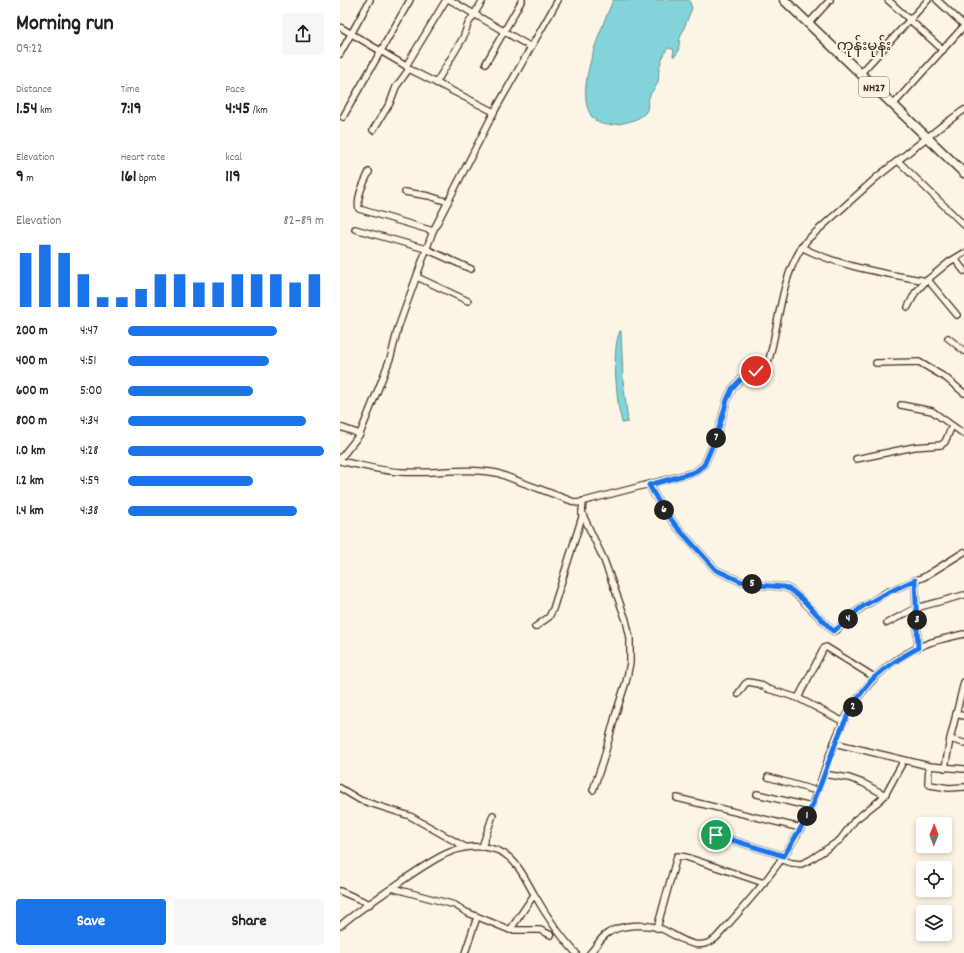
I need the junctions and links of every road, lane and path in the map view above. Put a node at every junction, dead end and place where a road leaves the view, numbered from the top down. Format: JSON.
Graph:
{"nodes":[{"id":1,"x":370,"y":0,"type":"edge"},
{"id":2,"x":410,"y":0,"type":"edge"},
{"id":3,"x":446,"y":0,"type":"edge"},
{"id":4,"x":450,"y":0,"type":"edge"},
{"id":5,"x":483,"y":0,"type":"edge"},
{"id":6,"x":522,"y":0,"type":"edge"},
{"id":7,"x":558,"y":0,"type":"edge"},
{"id":8,"x":784,"y":0,"type":"edge"},
{"id":9,"x":830,"y":0,"type":"edge"},
{"id":10,"x":888,"y":0,"type":"edge"},
{"id":11,"x":928,"y":0,"type":"edge"},
{"id":12,"x":937,"y":0,"type":"edge"},
{"id":13,"x":475,"y":14,"type":"junction"},
{"id":14,"x":910,"y":20,"type":"junction"},
{"id":15,"x":808,"y":24,"type":"junction"},
{"id":16,"x":964,"y":26,"type":"edge"},
{"id":17,"x":340,"y":27,"type":"edge"},
{"id":18,"x":504,"y":31,"type":"junction"},
{"id":19,"x":351,"y":34,"type":"junction"},
{"id":20,"x":531,"y":47,"type":"junction"},
{"id":21,"x":943,"y":50,"type":"junction"},
{"id":22,"x":381,"y":51,"type":"junction"},
{"id":23,"x":340,"y":54,"type":"edge"},
{"id":24,"x":486,"y":64,"type":"dead end"},
{"id":25,"x":408,"y":68,"type":"junction"},
{"id":26,"x":860,"y":74,"type":"junction"},
{"id":27,"x":436,"y":83,"type":"junction"},
{"id":28,"x":893,"y":105,"type":"junction"},
{"id":29,"x":964,"y":111,"type":"edge"},
{"id":30,"x":494,"y":112,"type":"junction"},
{"id":31,"x":343,"y":117,"type":"dead end"},
{"id":32,"x":373,"y":130,"type":"dead end"},
{"id":33,"x":928,"y":138,"type":"junction"},
{"id":34,"x":898,"y":161,"type":"junction"},
{"id":35,"x":369,"y":172,"type":"dead end"},
{"id":36,"x":964,"y":173,"type":"edge"},
{"id":37,"x":406,"y":192,"type":"dead end"},
{"id":38,"x":448,"y":202,"type":"junction"},
{"id":39,"x":964,"y":225,"type":"edge"},
{"id":40,"x":355,"y":229,"type":"dead end"},
{"id":41,"x":433,"y":231,"type":"junction"},
{"id":42,"x":801,"y":247,"type":"junction"},
{"id":43,"x":426,"y":249,"type":"junction"},
{"id":44,"x":964,"y":252,"type":"edge"},
{"id":45,"x":955,"y":259,"type":"junction"},
{"id":46,"x":471,"y":269,"type":"dead end"},
{"id":47,"x":964,"y":271,"type":"edge"},
{"id":48,"x":417,"y":277,"type":"junction"},
{"id":49,"x":927,"y":280,"type":"junction"},
{"id":50,"x":468,"y":301,"type":"dead end"},
{"id":51,"x":908,"y":307,"type":"dead end"},
{"id":52,"x":957,"y":315,"type":"dead end"},
{"id":53,"x":948,"y":338,"type":"dead end"},
{"id":54,"x":964,"y":351,"type":"edge"},
{"id":55,"x":876,"y":363,"type":"dead end"},
{"id":56,"x":964,"y":393,"type":"edge"},
{"id":57,"x":902,"y":405,"type":"dead end"},
{"id":58,"x":952,"y":426,"type":"junction"},
{"id":59,"x":340,"y":427,"type":"edge"},
{"id":60,"x":360,"y":434,"type":"junction"},
{"id":61,"x":964,"y":434,"type":"edge"},
{"id":62,"x":856,"y":459,"type":"dead end"},
{"id":63,"x":340,"y":460,"type":"edge"},
{"id":64,"x":649,"y":485,"type":"junction"},
{"id":65,"x":580,"y":502,"type":"junction"},
{"id":66,"x":582,"y":513,"type":"junction"},
{"id":67,"x":964,"y":552,"type":"edge"},
{"id":68,"x":915,"y":580,"type":"junction"},
{"id":69,"x":964,"y":595,"type":"edge"},
{"id":70,"x":916,"y":608,"type":"junction"},
{"id":71,"x":886,"y":623,"type":"dead end"},
{"id":72,"x":535,"y":627,"type":"dead end"},
{"id":73,"x":964,"y":634,"type":"edge"},
{"id":74,"x":918,"y":648,"type":"junction"},
{"id":75,"x":874,"y":677,"type":"junction"},
{"id":76,"x":964,"y":683,"type":"edge"},
{"id":77,"x":738,"y":694,"type":"dead end"},
{"id":78,"x":798,"y":698,"type":"junction"},
{"id":79,"x":956,"y":714,"type":"junction"},
{"id":80,"x":964,"y":716,"type":"edge"},
{"id":81,"x":844,"y":722,"type":"junction"},
{"id":82,"x":950,"y":739,"type":"junction"},
{"id":83,"x":834,"y":743,"type":"junction"},
{"id":84,"x":964,"y":743,"type":"edge"},
{"id":85,"x":904,"y":760,"type":"junction"},
{"id":86,"x":929,"y":766,"type":"junction"},
{"id":87,"x":945,"y":768,"type":"junction"},
{"id":88,"x":964,"y":768,"type":"edge"},
{"id":89,"x":823,"y":774,"type":"junction"},
{"id":90,"x":768,"y":777,"type":"dead end"},
{"id":91,"x":964,"y":787,"type":"edge"},
{"id":92,"x":340,"y":788,"type":"edge"},
{"id":93,"x":593,"y":790,"type":"dead end"},
{"id":94,"x":817,"y":791,"type":"junction"},
{"id":95,"x":757,"y":794,"type":"dead end"},
{"id":96,"x":885,"y":795,"type":"junction"},
{"id":97,"x":677,"y":798,"type":"dead end"},
{"id":98,"x":811,"y":807,"type":"junction"},
{"id":99,"x":493,"y":815,"type":"dead end"},
{"id":100,"x":801,"y":828,"type":"junction"},
{"id":101,"x":716,"y":835,"type":"dead end"},
{"id":102,"x":482,"y":847,"type":"junction"},
{"id":103,"x":465,"y":848,"type":"junction"},
{"id":104,"x":783,"y":858,"type":"junction"},
{"id":105,"x":764,"y":883,"type":"junction"},
{"id":106,"x":392,"y":888,"type":"junction"},
{"id":107,"x":340,"y":891,"type":"edge"},
{"id":108,"x":534,"y":895,"type":"junction"},
{"id":109,"x":370,"y":904,"type":"junction"},
{"id":110,"x":477,"y":917,"type":"junction"},
{"id":111,"x":340,"y":926,"type":"edge"},
{"id":112,"x":657,"y":928,"type":"junction"},
{"id":113,"x":510,"y":930,"type":"junction"},
{"id":114,"x":551,"y":935,"type":"dead end"},
{"id":115,"x":465,"y":953,"type":"edge"},
{"id":116,"x":576,"y":953,"type":"edge"},
{"id":117,"x":590,"y":953,"type":"edge"}],
"edges":[{"from":1,"to":19,"type":"street"},
{"from":2,"to":22,"type":"street"},
{"from":3,"to":25,"type":"street"},
{"from":4,"to":13,"type":"street"},
{"from":5,"to":13,"type":"street"},
{"from":6,"to":18,"type":"street"},
{"from":7,"to":20,"type":"street"},
{"from":8,"to":15,"type":"highway","number":"NH27"},
{"from":9,"to":15,"type":"street"},
{"from":10,"to":14,"type":"street"},
{"from":11,"to":14,"type":"street"},
{"from":12,"to":16,"type":"street"},
{"from":13,"to":18,"type":"street"},
{"from":13,"to":27,"type":"street"},
{"from":14,"to":21,"type":"street"},
{"from":14,"to":26,"type":"street"},
{"from":15,"to":26,"type":"highway","number":"NH27"},
{"from":16,"to":21,"type":"street"},
{"from":17,"to":19,"type":"street"},
{"from":18,"to":20,"type":"street"},
{"from":18,"to":24,"type":"street"},
{"from":19,"to":22,"type":"street"},
{"from":19,"to":23,"type":"street"},
{"from":20,"to":30,"type":"street"},
{"from":21,"to":28,"type":"street"},
{"from":22,"to":25,"type":"street"},
{"from":22,"to":31,"type":"street"},
{"from":25,"to":27,"type":"street"},
{"from":25,"to":32,"type":"street"},
{"from":26,"to":28,"type":"highway","number":"NH27"},
{"from":27,"to":30,"type":"street"},
{"from":28,"to":33,"type":"highway","number":"NH27"},
{"from":29,"to":33,"type":"street"},
{"from":30,"to":38,"type":"street"},
{"from":33,"to":34,"type":"street"},
{"from":33,"to":36,"type":"highway","number":"NH27"},
{"from":34,"to":39,"type":"street"},
{"from":34,"to":42,"type":"street"},
{"from":35,"to":41,"type":"street"},
{"from":37,"to":38,"type":"street"},
{"from":38,"to":41,"type":"street"},
{"from":40,"to":43,"type":"street"},
{"from":41,"to":43,"type":"street"},
{"from":42,"to":49,"type":"street"},
{"from":42,"to":64,"type":"street"},
{"from":43,"to":46,"type":"street"},
{"from":43,"to":48,"type":"street"},
{"from":44,"to":45,"type":"street"},
{"from":45,"to":47,"type":"street"},
{"from":45,"to":49,"type":"street"},
{"from":48,"to":50,"type":"street"},
{"from":48,"to":60,"type":"street"},
{"from":49,"to":51,"type":"street"},
{"from":49,"to":52,"type":"street"},
{"from":53,"to":54,"type":"street"},
{"from":55,"to":56,"type":"street"},
{"from":57,"to":58,"type":"street"},
{"from":58,"to":61,"type":"street"},
{"from":58,"to":62,"type":"street"},
{"from":59,"to":60,"type":"street"},
{"from":60,"to":63,"type":"street"},
{"from":63,"to":65,"type":"street"},
{"from":64,"to":65,"type":"street"},
{"from":64,"to":68,"type":"street"},
{"from":65,"to":66,"type":"street"},
{"from":66,"to":72,"type":"street"},
{"from":66,"to":93,"type":"street"},
{"from":67,"to":68,"type":"street"},
{"from":68,"to":70,"type":"street"},
{"from":69,"to":70,"type":"street"},
{"from":70,"to":71,"type":"street"},
{"from":70,"to":74,"type":"street"},
{"from":73,"to":74,"type":"street"},
{"from":74,"to":75,"type":"street"},
{"from":75,"to":78,"type":"street"},
{"from":75,"to":81,"type":"street"},
{"from":76,"to":79,"type":"street"},
{"from":77,"to":78,"type":"street"},
{"from":78,"to":81,"type":"street"},
{"from":79,"to":80,"type":"street"},
{"from":79,"to":82,"type":"street"},
{"from":81,"to":83,"type":"street"},
{"from":82,"to":84,"type":"street"},
{"from":82,"to":87,"type":"street"},
{"from":83,"to":85,"type":"street"},
{"from":83,"to":89,"type":"street"},
{"from":85,"to":86,"type":"street"},
{"from":85,"to":96,"type":"street"},
{"from":86,"to":87,"type":"street"},
{"from":86,"to":91,"type":"street"},
{"from":87,"to":88,"type":"street"},
{"from":89,"to":94,"type":"street"},
{"from":89,"to":96,"type":"street"},
{"from":90,"to":94,"type":"street"},
{"from":92,"to":103,"type":"street"},
{"from":94,"to":98,"type":"street"},
{"from":95,"to":98,"type":"street"},
{"from":96,"to":104,"type":"street"},
{"from":97,"to":100,"type":"street"},
{"from":98,"to":100,"type":"street"},
{"from":99,"to":102,"type":"street"},
{"from":100,"to":104,"type":"street"},
{"from":101,"to":104,"type":"street"},
{"from":102,"to":103,"type":"street"},
{"from":102,"to":108,"type":"street"},
{"from":103,"to":106,"type":"street"},
{"from":104,"to":105,"type":"street"},
{"from":105,"to":112,"type":"street"},
{"from":105,"to":112,"type":"street"},
{"from":106,"to":109,"type":"street"},
{"from":106,"to":110,"type":"street"},
{"from":107,"to":109,"type":"street"},
{"from":108,"to":113,"type":"street"},
{"from":108,"to":116,"type":"street"},
{"from":109,"to":111,"type":"street"},
{"from":110,"to":113,"type":"street"},
{"from":110,"to":115,"type":"street"},
{"from":112,"to":117,"type":"street"},
{"from":113,"to":114,"type":"street"}]}
